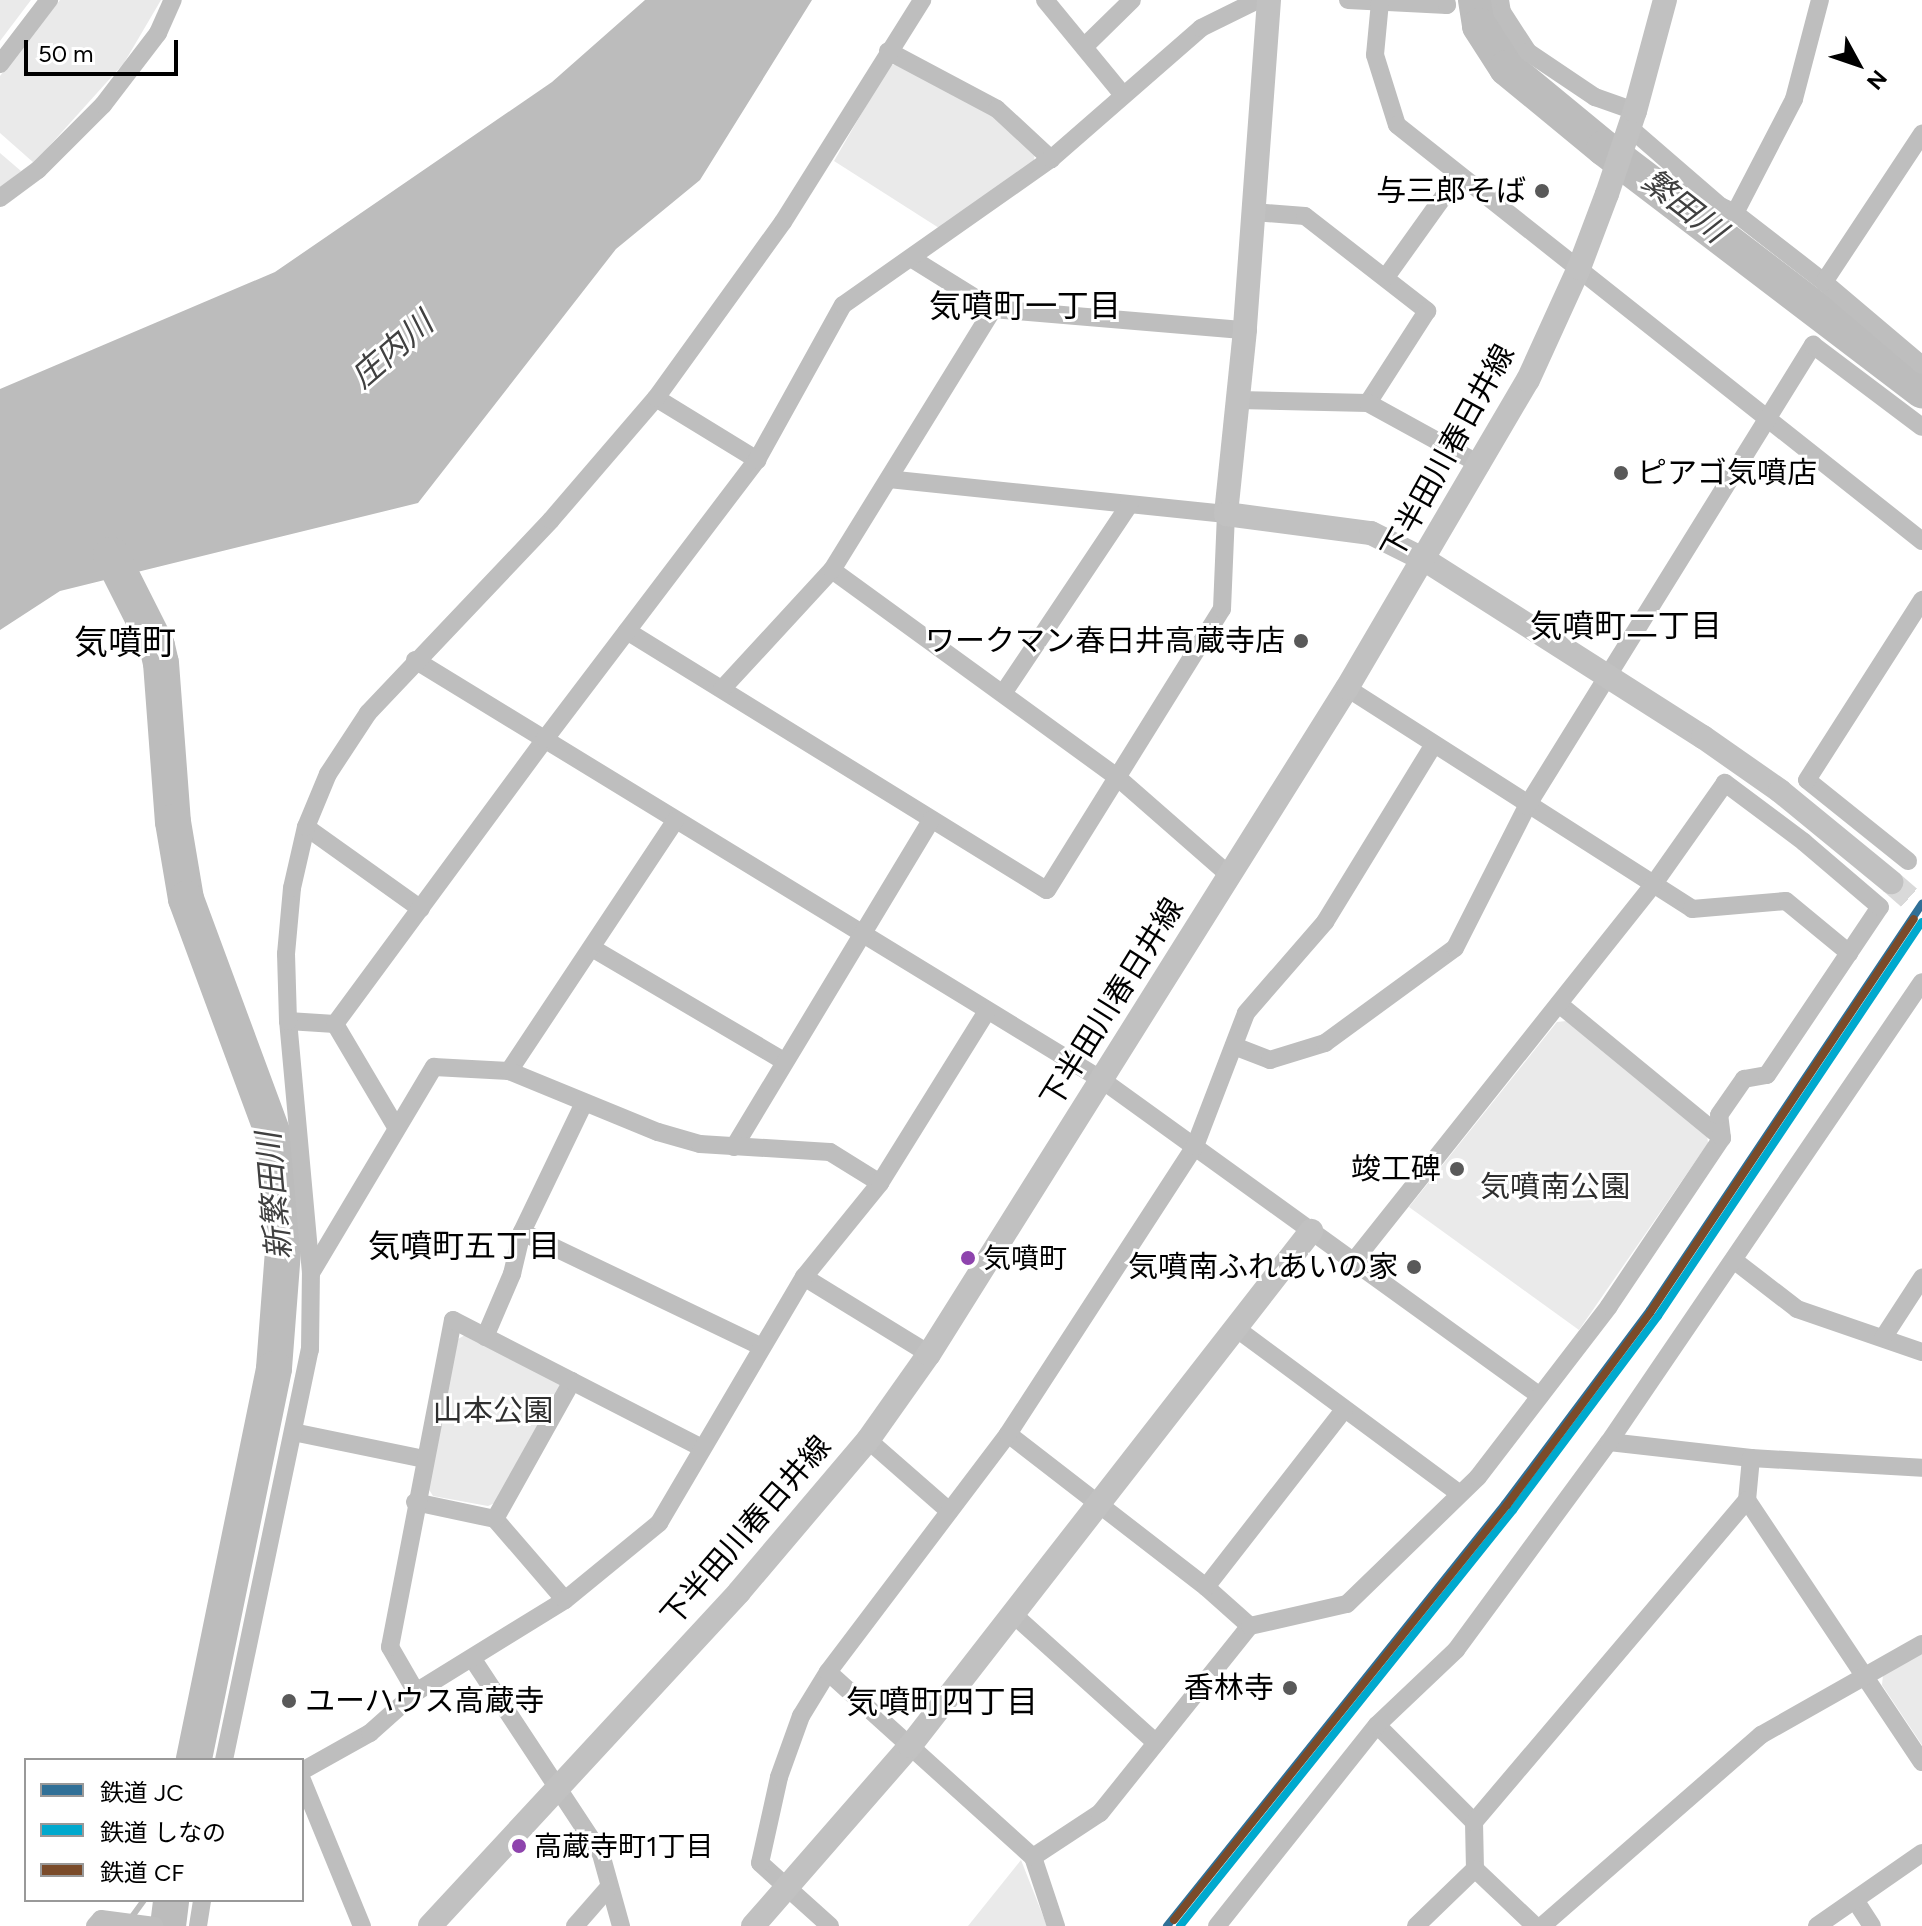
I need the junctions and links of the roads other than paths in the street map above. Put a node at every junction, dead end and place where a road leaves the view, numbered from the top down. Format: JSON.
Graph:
{"nodes":[{"id":1,"x":49,"y":0,"type":"edge"},
{"id":2,"x":173,"y":0,"type":"edge"},
{"id":3,"x":922,"y":0,"type":"edge"},
{"id":4,"x":1045,"y":0,"type":"edge"},
{"id":5,"x":1132,"y":0,"type":"edge"},
{"id":6,"x":1258,"y":0,"type":"edge"},
{"id":7,"x":1269,"y":0,"type":"edge"},
{"id":8,"x":1348,"y":0,"type":"edge"},
{"id":9,"x":1446,"y":0,"type":"edge"},
{"id":10,"x":1500,"y":0,"type":"edge"},
{"id":11,"x":1665,"y":0,"type":"edge"},
{"id":12,"x":1820,"y":0,"type":"edge"},
{"id":13,"x":1380,"y":2,"type":"junction"},
{"id":14,"x":1084,"y":47,"type":"junction"},
{"id":15,"x":888,"y":51,"type":"junction"},
{"id":16,"x":0,"y":64,"type":"edge"},
{"id":17,"x":1123,"y":95,"type":"junction"},
{"id":18,"x":1631,"y":123,"type":"junction"},
{"id":19,"x":1922,"y":134,"type":"edge"},
{"id":20,"x":1051,"y":159,"type":"junction"},
{"id":21,"x":1459,"y":175,"type":"junction"},
{"id":22,"x":0,"y":198,"type":"edge"},
{"id":23,"x":1253,"y":212,"type":"junction"},
{"id":24,"x":1735,"y":213,"type":"junction"},
{"id":25,"x":911,"y":258,"type":"junction"},
{"id":26,"x":1579,"y":268,"type":"junction"},
{"id":27,"x":1386,"y":277,"type":"junction"},
{"id":28,"x":1824,"y":282,"type":"junction"},
{"id":29,"x":993,"y":309,"type":"junction"},
{"id":30,"x":1245,"y":330,"type":"junction"},
{"id":31,"x":1922,"y":365,"type":"edge"},
{"id":32,"x":656,"y":398,"type":"junction"},
{"id":33,"x":1238,"y":400,"type":"junction"},
{"id":34,"x":1368,"y":403,"type":"junction"},
{"id":35,"x":1768,"y":419,"type":"junction"},
{"id":36,"x":1922,"y":427,"type":"edge"},
{"id":37,"x":757,"y":460,"type":"junction"},
{"id":38,"x":1481,"y":465,"type":"junction"},
{"id":39,"x":889,"y":479,"type":"junction"},
{"id":40,"x":1129,"y":505,"type":"junction"},
{"id":41,"x":1226,"y":514,"type":"junction"},
{"id":42,"x":1922,"y":541,"type":"edge"},
{"id":43,"x":1425,"y":560,"type":"junction"},
{"id":44,"x":832,"y":570,"type":"junction"},
{"id":45,"x":1922,"y":600,"type":"edge"},
{"id":46,"x":627,"y":631,"type":"junction"},
{"id":47,"x":415,"y":660,"type":"junction"},
{"id":48,"x":1608,"y":675,"type":"junction"},
{"id":49,"x":1347,"y":688,"type":"junction"},
{"id":50,"x":722,"y":689,"type":"junction"},
{"id":51,"x":1004,"y":692,"type":"junction"},
{"id":52,"x":545,"y":739,"type":"junction"},
{"id":53,"x":1433,"y":746,"type":"junction"},
{"id":54,"x":1117,"y":777,"type":"junction"},
{"id":55,"x":1527,"y":806,"type":"junction"},
{"id":56,"x":931,"y":820,"type":"junction"},
{"id":57,"x":675,"y":821,"type":"junction"},
{"id":58,"x":306,"y":827,"type":"junction"},
{"id":59,"x":1908,"y":861,"type":"dead end"},
{"id":60,"x":1230,"y":876,"type":"junction"},
{"id":61,"x":1891,"y":882,"type":"tunnel mouth"},
{"id":62,"x":1653,"y":885,"type":"junction"},
{"id":63,"x":421,"y":909,"type":"junction"},
{"id":64,"x":862,"y":933,"type":"junction"},
{"id":65,"x":592,"y":948,"type":"junction"},
{"id":66,"x":1849,"y":953,"type":"junction"},
{"id":67,"x":1922,"y":982,"type":"edge"},
{"id":68,"x":1559,"y":1004,"type":"junction"},
{"id":69,"x":987,"y":1011,"type":"junction"},
{"id":70,"x":288,"y":1021,"type":"junction"},
{"id":71,"x":335,"y":1024,"type":"junction"},
{"id":72,"x":1234,"y":1046,"type":"junction"},
{"id":73,"x":784,"y":1061,"type":"junction"},
{"id":74,"x":509,"y":1071,"type":"junction"},
{"id":75,"x":1102,"y":1080,"type":"junction"},
{"id":76,"x":584,"y":1103,"type":"junction"},
{"id":77,"x":396,"y":1127,"type":"junction"},
{"id":78,"x":1722,"y":1138,"type":"junction"},
{"id":79,"x":1195,"y":1146,"type":"junction"},
{"id":80,"x":734,"y":1147,"type":"junction"},
{"id":81,"x":880,"y":1183,"type":"junction"},
{"id":82,"x":1311,"y":1231,"type":"junction"},
{"id":83,"x":522,"y":1232,"type":"junction"},
{"id":84,"x":1354,"y":1261,"type":"junction"},
{"id":85,"x":1735,"y":1261,"type":"junction"},
{"id":86,"x":311,"y":1273,"type":"junction"},
{"id":87,"x":804,"y":1277,"type":"junction"},
{"id":88,"x":1922,"y":1278,"type":"edge"},
{"id":89,"x":1237,"y":1329,"type":"junction"},
{"id":90,"x":485,"y":1337,"type":"junction"},
{"id":91,"x":1883,"y":1338,"type":"junction"},
{"id":92,"x":762,"y":1347,"type":"junction"},
{"id":93,"x":1922,"y":1352,"type":"edge"},
{"id":94,"x":929,"y":1354,"type":"junction"},
{"id":95,"x":572,"y":1381,"type":"junction"},
{"id":96,"x":1540,"y":1396,"type":"junction"},
{"id":97,"x":1344,"y":1410,"type":"junction"},
{"id":98,"x":293,"y":1432,"type":"junction"},
{"id":99,"x":1008,"y":1434,"type":"junction"},
{"id":100,"x":868,"y":1440,"type":"junction"},
{"id":101,"x":1609,"y":1442,"type":"junction"},
{"id":102,"x":702,"y":1448,"type":"junction"},
{"id":103,"x":1922,"y":1449,"type":"edge"},
{"id":104,"x":1751,"y":1458,"type":"junction"},
{"id":105,"x":424,"y":1459,"type":"junction"},
{"id":106,"x":1919,"y":1468,"type":"edge"},
{"id":107,"x":1460,"y":1494,"type":"junction"},
{"id":108,"x":1747,"y":1500,"type":"junction"},
{"id":109,"x":415,"y":1502,"type":"junction"},
{"id":110,"x":1099,"y":1505,"type":"junction"},
{"id":111,"x":949,"y":1511,"type":"junction"},
{"id":112,"x":495,"y":1519,"type":"junction"},
{"id":113,"x":1206,"y":1587,"type":"junction"},
{"id":114,"x":565,"y":1600,"type":"junction"},
{"id":115,"x":1014,"y":1615,"type":"junction"},
{"id":116,"x":1250,"y":1626,"type":"junction"},
{"id":117,"x":1922,"y":1644,"type":"edge"},
{"id":118,"x":472,"y":1658,"type":"junction"},
{"id":119,"x":828,"y":1672,"type":"junction"},
{"id":120,"x":1866,"y":1676,"type":"junction"},
{"id":121,"x":416,"y":1692,"type":"junction"},
{"id":122,"x":1377,"y":1725,"type":"junction"},
{"id":123,"x":1156,"y":1743,"type":"junction"},
{"id":124,"x":910,"y":1746,"type":"junction"},
{"id":125,"x":224,"y":1758,"type":"edge"},
{"id":126,"x":1922,"y":1762,"type":"edge"},
{"id":127,"x":304,"y":1770,"type":"edge"},
{"id":128,"x":304,"y":1785,"type":"edge"},
{"id":129,"x":556,"y":1788,"type":"junction"},
{"id":130,"x":1474,"y":1822,"type":"junction"},
{"id":131,"x":1922,"y":1853,"type":"edge"},
{"id":132,"x":1033,"y":1857,"type":"junction"},
{"id":133,"x":1475,"y":1869,"type":"junction"},
{"id":134,"x":609,"y":1887,"type":"junction"},
{"id":135,"x":786,"y":1888,"type":"junction"},
{"id":136,"x":1855,"y":1900,"type":"junction"},
{"id":137,"x":202,"y":1902,"type":"edge"},
{"id":138,"x":98,"y":1922,"type":"edge"},
{"id":139,"x":143,"y":1925,"type":"edge"},
{"id":140,"x":198,"y":1926,"type":"edge"},
{"id":141,"x":362,"y":1926,"type":"edge"},
{"id":142,"x":430,"y":1926,"type":"edge"},
{"id":143,"x":575,"y":1926,"type":"edge"},
{"id":144,"x":621,"y":1926,"type":"edge"},
{"id":145,"x":753,"y":1926,"type":"edge"},
{"id":146,"x":830,"y":1926,"type":"edge"},
{"id":147,"x":1056,"y":1926,"type":"edge"},
{"id":148,"x":1217,"y":1926,"type":"edge"},
{"id":149,"x":1416,"y":1926,"type":"edge"},
{"id":150,"x":1535,"y":1926,"type":"edge"},
{"id":151,"x":1542,"y":1926,"type":"edge"},
{"id":152,"x":1817,"y":1926,"type":"edge"},
{"id":153,"x":1872,"y":1926,"type":"edge"}],
"edges":[{"from":1,"to":16,"type":"street"},
{"from":2,"to":22,"type":"street"},
{"from":3,"to":15,"type":"street"},
{"from":4,"to":14,"type":"street"},
{"from":5,"to":14,"type":"street"},
{"from":6,"to":17,"type":"street"},
{"from":7,"to":23,"type":"main road"},
{"from":8,"to":13,"type":"street"},
{"from":9,"to":13,"type":"street"},
{"from":10,"to":18,"type":"street"},
{"from":11,"to":18,"type":"main road","name":"下半田川春日井線"},
{"from":12,"to":24,"type":"street"},
{"from":13,"to":21,"type":"street"},
{"from":14,"to":17,"type":"street"},
{"from":15,"to":20,"type":"street"},
{"from":15,"to":32,"type":"street"},
{"from":17,"to":20,"type":"street"},
{"from":18,"to":24,"type":"street"},
{"from":18,"to":26,"type":"main road","name":"下半田川春日井線"},
{"from":19,"to":28,"type":"street"},
{"from":20,"to":25,"type":"street"},
{"from":21,"to":26,"type":"street"},
{"from":21,"to":27,"type":"street"},
{"from":23,"to":27,"type":"street"},
{"from":23,"to":30,"type":"main road"},
{"from":24,"to":28,"type":"street"},
{"from":25,"to":29,"type":"street"},
{"from":25,"to":37,"type":"street"},
{"from":26,"to":35,"type":"street"},
{"from":26,"to":38,"type":"main road","name":"下半田川春日井線"},
{"from":27,"to":34,"type":"street"},
{"from":28,"to":31,"type":"street"},
{"from":29,"to":30,"type":"street"},
{"from":29,"to":39,"type":"street"},
{"from":30,"to":33,"type":"main road"},
{"from":32,"to":37,"type":"street"},
{"from":32,"to":47,"type":"street"},
{"from":33,"to":34,"type":"street"},
{"from":33,"to":41,"type":"main road"},
{"from":34,"to":38,"type":"street"},
{"from":35,"to":36,"type":"street"},
{"from":35,"to":42,"type":"street"},
{"from":35,"to":48,"type":"street"},
{"from":37,"to":46,"type":"street"},
{"from":38,"to":43,"type":"main road","name":"下半田川春日井線"},
{"from":39,"to":40,"type":"street"},
{"from":39,"to":44,"type":"street"},
{"from":40,"to":41,"type":"street"},
{"from":40,"to":51,"type":"street"},
{"from":41,"to":43,"type":"main road"},
{"from":41,"to":54,"type":"street"},
{"from":43,"to":48,"type":"main road"},
{"from":43,"to":49,"type":"main road","name":"下半田川春日井線"},
{"from":44,"to":50,"type":"street"},
{"from":44,"to":51,"type":"street"},
{"from":45,"to":59,"type":"street"},
{"from":46,"to":50,"type":"street"},
{"from":46,"to":52,"type":"street"},
{"from":47,"to":52,"type":"street"},
{"from":47,"to":58,"type":"street"},
{"from":48,"to":55,"type":"street"},
{"from":48,"to":61,"type":"main road"},
{"from":49,"to":53,"type":"street"},
{"from":49,"to":60,"type":"main road","name":"下半田川春日井線"},
{"from":50,"to":56,"type":"street"},
{"from":51,"to":54,"type":"street"},
{"from":52,"to":57,"type":"street"},
{"from":52,"to":63,"type":"street"},
{"from":53,"to":55,"type":"street"},
{"from":53,"to":72,"type":"street"},
{"from":54,"to":56,"type":"street"},
{"from":54,"to":60,"type":"street"},
{"from":55,"to":62,"type":"street"},
{"from":55,"to":72,"type":"street"},
{"from":56,"to":64,"type":"street"},
{"from":57,"to":64,"type":"street"},
{"from":57,"to":65,"type":"street"},
{"from":58,"to":63,"type":"street"},
{"from":58,"to":70,"type":"street"},
{"from":60,"to":75,"type":"main road","name":"下半田川春日井線"},
{"from":62,"to":66,"type":"street"},
{"from":62,"to":66,"type":"street"},
{"from":62,"to":68,"type":"street"},
{"from":63,"to":71,"type":"street"},
{"from":64,"to":69,"type":"street"},
{"from":64,"to":73,"type":"street"},
{"from":65,"to":73,"type":"street"},
{"from":65,"to":74,"type":"street"},
{"from":66,"to":78,"type":"street"},
{"from":67,"to":85,"type":"street"},
{"from":68,"to":78,"type":"street"},
{"from":68,"to":84,"type":"street"},
{"from":69,"to":75,"type":"street"},
{"from":69,"to":81,"type":"street"},
{"from":70,"to":71,"type":"street"},
{"from":70,"to":86,"type":"street"},
{"from":71,"to":77,"type":"street"},
{"from":72,"to":79,"type":"street"},
{"from":73,"to":80,"type":"street"},
{"from":74,"to":76,"type":"street"},
{"from":74,"to":77,"type":"street"},
{"from":75,"to":79,"type":"street"},
{"from":75,"to":94,"type":"main road","name":"下半田川春日井線"},
{"from":76,"to":80,"type":"street"},
{"from":76,"to":83,"type":"street"},
{"from":77,"to":86,"type":"street"},
{"from":78,"to":96,"type":"street"},
{"from":79,"to":82,"type":"street"},
{"from":79,"to":99,"type":"street"},
{"from":80,"to":81,"type":"street"},
{"from":81,"to":87,"type":"street"},
{"from":82,"to":84,"type":"street"},
{"from":82,"to":89,"type":"main road"},
{"from":83,"to":90,"type":"street"},
{"from":83,"to":92,"type":"street"},
{"from":84,"to":96,"type":"street"},
{"from":85,"to":91,"type":"street"},
{"from":85,"to":101,"type":"street"},
{"from":86,"to":98,"type":"street"},
{"from":87,"to":92,"type":"street"},
{"from":87,"to":94,"type":"street"},
{"from":88,"to":91,"type":"street"},
{"from":89,"to":97,"type":"street"},
{"from":89,"to":110,"type":"main road"},
{"from":90,"to":95,"type":"street"},
{"from":90,"to":105,"type":"street"},
{"from":91,"to":93,"type":"street"},
{"from":92,"to":102,"type":"street"},
{"from":94,"to":100,"type":"main road","name":"下半田川春日井線"},
{"from":95,"to":102,"type":"street"},
{"from":95,"to":112,"type":"street"},
{"from":96,"to":107,"type":"street"},
{"from":97,"to":107,"type":"street"},
{"from":97,"to":113,"type":"street"},
{"from":98,"to":105,"type":"street"},
{"from":98,"to":125,"type":"street"},
{"from":99,"to":110,"type":"street"},
{"from":99,"to":111,"type":"street"},
{"from":100,"to":111,"type":"street"},
{"from":100,"to":129,"type":"main road","name":"下半田川春日井線"},
{"from":101,"to":104,"type":"street"},
{"from":101,"to":122,"type":"street"},
{"from":102,"to":114,"type":"street"},
{"from":103,"to":106,"type":"street"},
{"from":104,"to":106,"type":"street"},
{"from":104,"to":108,"type":"street"},
{"from":105,"to":109,"type":"street"},
{"from":107,"to":116,"type":"street"},
{"from":108,"to":120,"type":"street"},
{"from":108,"to":130,"type":"street"},
{"from":109,"to":112,"type":"street"},
{"from":109,"to":121,"type":"street"},
{"from":110,"to":113,"type":"street"},
{"from":110,"to":115,"type":"main road"},
{"from":111,"to":119,"type":"street"},
{"from":112,"to":114,"type":"street"},
{"from":113,"to":116,"type":"street"},
{"from":114,"to":118,"type":"street"},
{"from":115,"to":123,"type":"street"},
{"from":115,"to":124,"type":"main road"},
{"from":116,"to":123,"type":"street"},
{"from":117,"to":120,"type":"street"},
{"from":118,"to":121,"type":"street"},
{"from":118,"to":129,"type":"street"},
{"from":119,"to":124,"type":"street"},
{"from":119,"to":135,"type":"street"},
{"from":120,"to":126,"type":"street"},
{"from":120,"to":151,"type":"street"},
{"from":121,"to":127,"type":"street"},
{"from":122,"to":130,"type":"street"},
{"from":122,"to":148,"type":"street"},
{"from":123,"to":132,"type":"street"},
{"from":124,"to":132,"type":"street"},
{"from":124,"to":135,"type":"main road"},
{"from":128,"to":141,"type":"street"},
{"from":129,"to":134,"type":"street"},
{"from":129,"to":142,"type":"main road","name":"下半田川春日井線"},
{"from":130,"to":133,"type":"street"},
{"from":131,"to":136,"type":"street"},
{"from":132,"to":147,"type":"street"},
{"from":133,"to":149,"type":"street"},
{"from":133,"to":150,"type":"street"},
{"from":134,"to":143,"type":"street"},
{"from":134,"to":144,"type":"street"},
{"from":135,"to":145,"type":"main road"},
{"from":135,"to":146,"type":"street"},
{"from":136,"to":152,"type":"street"},
{"from":136,"to":153,"type":"street"},
{"from":137,"to":140,"type":"street"},
{"from":138,"to":139,"type":"street"}]}
